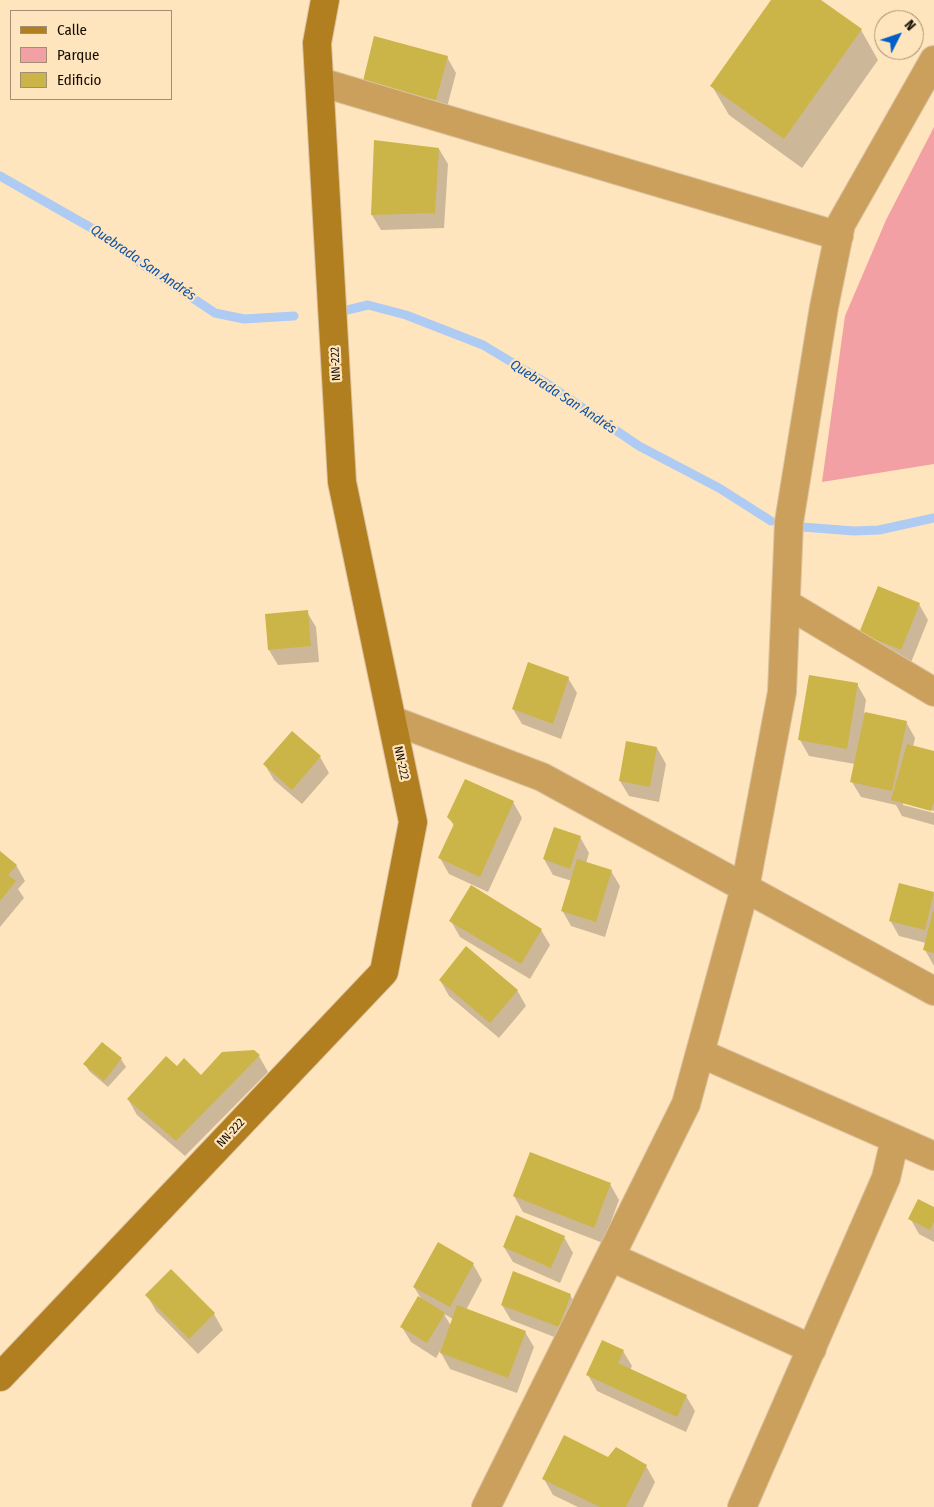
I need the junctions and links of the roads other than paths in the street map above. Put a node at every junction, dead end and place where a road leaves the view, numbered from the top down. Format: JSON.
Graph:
{"nodes":[{"id":1,"x":325,"y":0,"type":"edge"},
{"id":2,"x":934,"y":60,"type":"edge"},
{"id":3,"x":320,"y":82,"type":"junction"},
{"id":4,"x":839,"y":236,"type":"junction"},
{"id":5,"x":786,"y":604,"type":"junction"},
{"id":6,"x":934,"y":692,"type":"edge"},
{"id":7,"x":392,"y":720,"type":"junction"},
{"id":8,"x":745,"y":888,"type":"junction"},
{"id":9,"x":934,"y":991,"type":"edge"},
{"id":10,"x":700,"y":1053,"type":"junction"},
{"id":11,"x":895,"y":1139,"type":"junction"},
{"id":12,"x":934,"y":1156,"type":"edge"},
{"id":13,"x":611,"y":1257,"type":"junction"},
{"id":14,"x":812,"y":1349,"type":"junction"},
{"id":15,"x":0,"y":1377,"type":"edge"},
{"id":16,"x":486,"y":1507,"type":"edge"},
{"id":17,"x":742,"y":1507,"type":"edge"}],
"edges":[{"from":1,"to":3,"type":"street","name":"NN-222"},
{"from":2,"to":4,"type":"street"},
{"from":3,"to":4,"type":"street"},
{"from":3,"to":7,"type":"street","name":"NN-222"},
{"from":4,"to":5,"type":"street"},
{"from":5,"to":6,"type":"street"},
{"from":5,"to":8,"type":"street"},
{"from":7,"to":8,"type":"street"},
{"from":7,"to":15,"type":"street","name":"NN-222"},
{"from":8,"to":9,"type":"street"},
{"from":8,"to":10,"type":"street"},
{"from":10,"to":11,"type":"street"},
{"from":10,"to":13,"type":"street"},
{"from":11,"to":12,"type":"street"},
{"from":11,"to":14,"type":"street"},
{"from":13,"to":14,"type":"street"},
{"from":13,"to":16,"type":"street"},
{"from":14,"to":17,"type":"street"}]}
